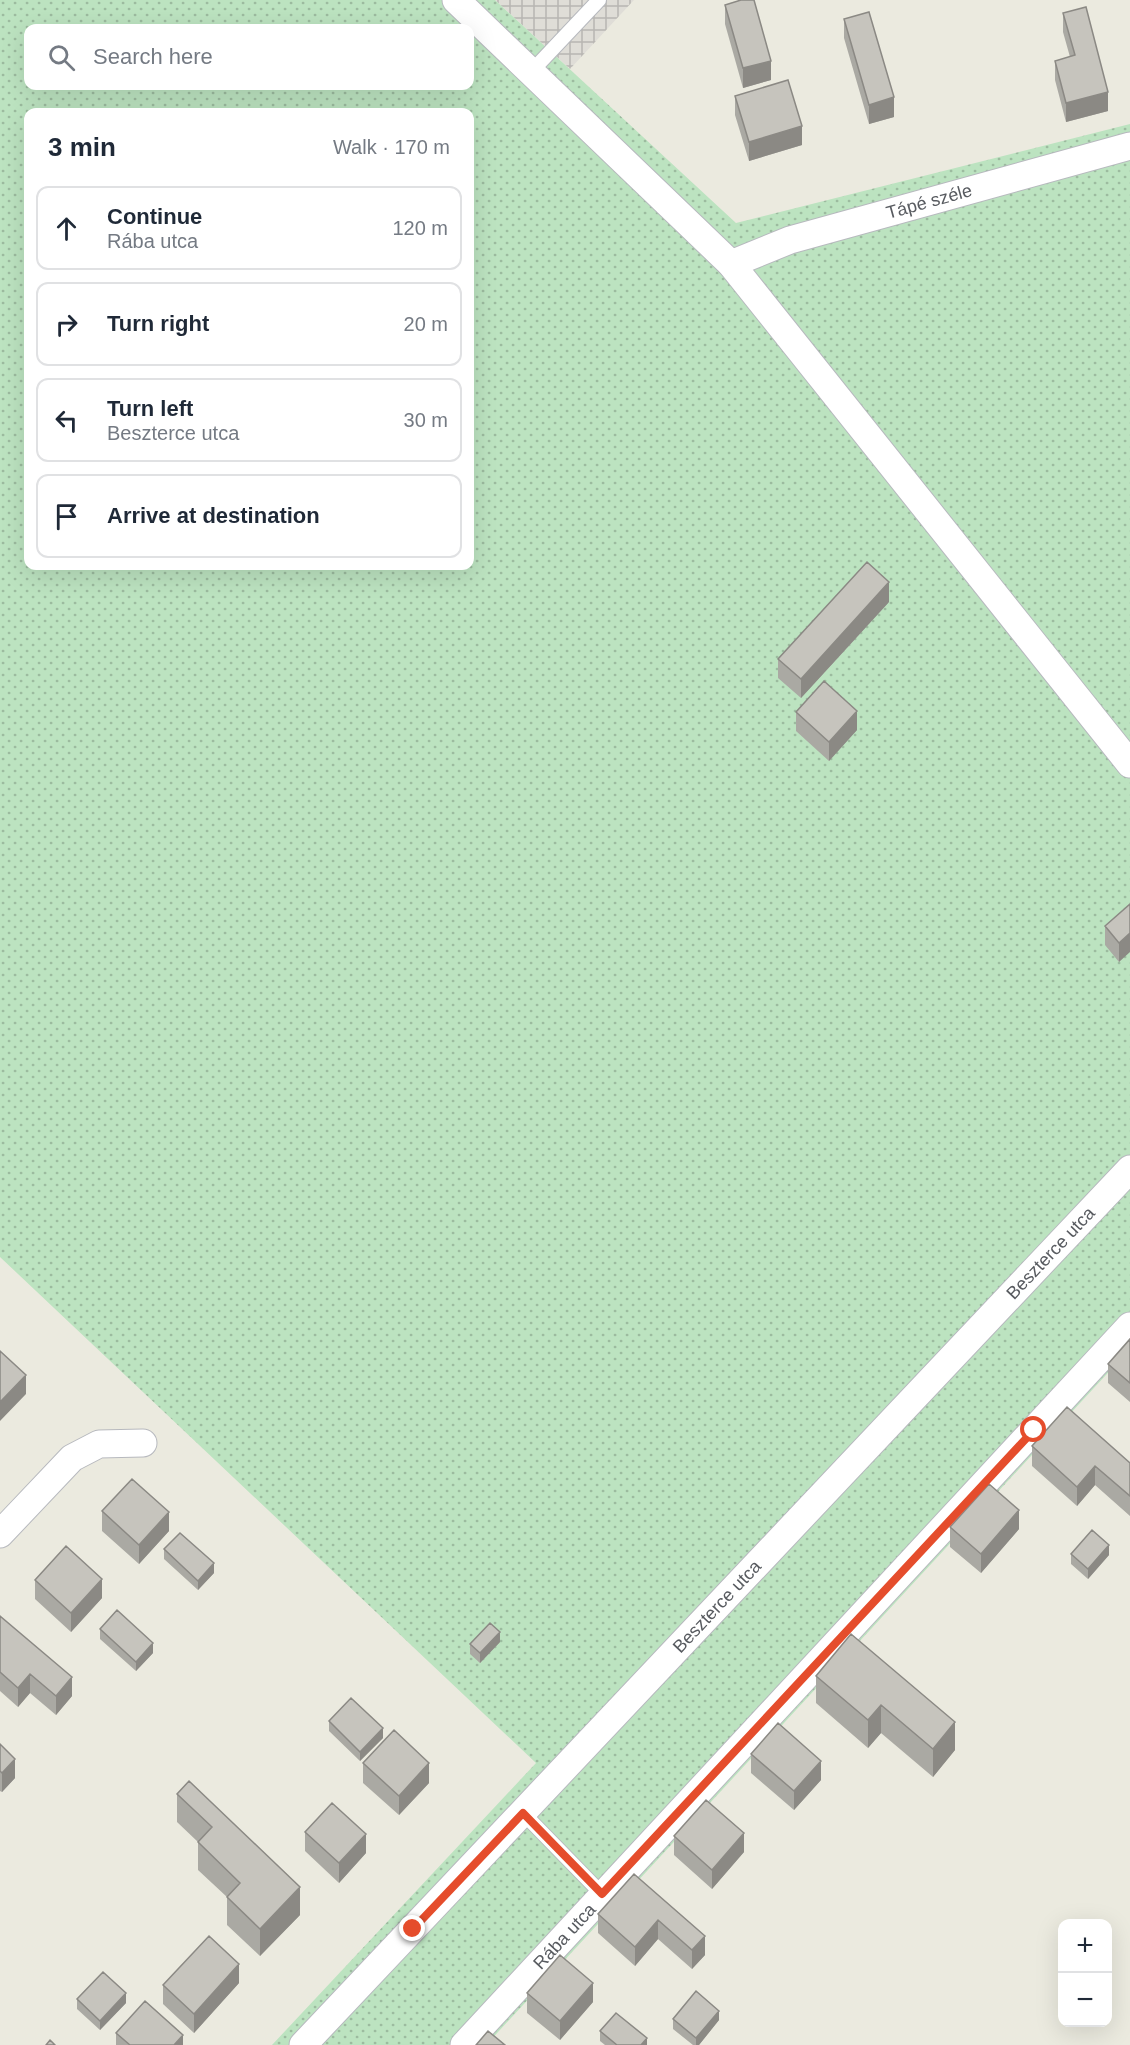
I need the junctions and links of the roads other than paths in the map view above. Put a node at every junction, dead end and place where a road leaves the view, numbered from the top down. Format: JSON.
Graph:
{"nodes":[{"id":1,"x":456,"y":0,"type":"edge"},
{"id":2,"x":599,"y":0,"type":"edge"},
{"id":3,"x":531,"y":72,"type":"junction"},
{"id":4,"x":1130,"y":146,"type":"edge"},
{"id":5,"x":731,"y":264,"type":"junction"},
{"id":6,"x":1130,"y":764,"type":"edge"},
{"id":7,"x":1130,"y":1169,"type":"edge"},
{"id":8,"x":1130,"y":1326,"type":"edge"},
{"id":9,"x":143,"y":1443,"type":"dead end"},
{"id":10,"x":0,"y":1534,"type":"edge"},
{"id":11,"x":523,"y":1813,"type":"junction"},
{"id":12,"x":602,"y":1894,"type":"junction"},
{"id":13,"x":303,"y":2045,"type":"edge"},
{"id":14,"x":464,"y":2045,"type":"edge"}],
"edges":[{"from":1,"to":3,"type":"street"},
{"from":2,"to":3,"type":"lane"},
{"from":3,"to":5,"type":"street"},
{"from":4,"to":5,"type":"street","name":"Tápé széle"},
{"from":5,"to":6,"type":"street"},
{"from":7,"to":11,"type":"street","name":"Beszterce utca"},
{"from":8,"to":12,"type":"street","name":"Rába utca"},
{"from":9,"to":10,"type":"street"},
{"from":11,"to":12,"type":"lane"},
{"from":11,"to":13,"type":"street","name":"Beszterce utca"},
{"from":12,"to":14,"type":"street","name":"Rába utca"}]}
